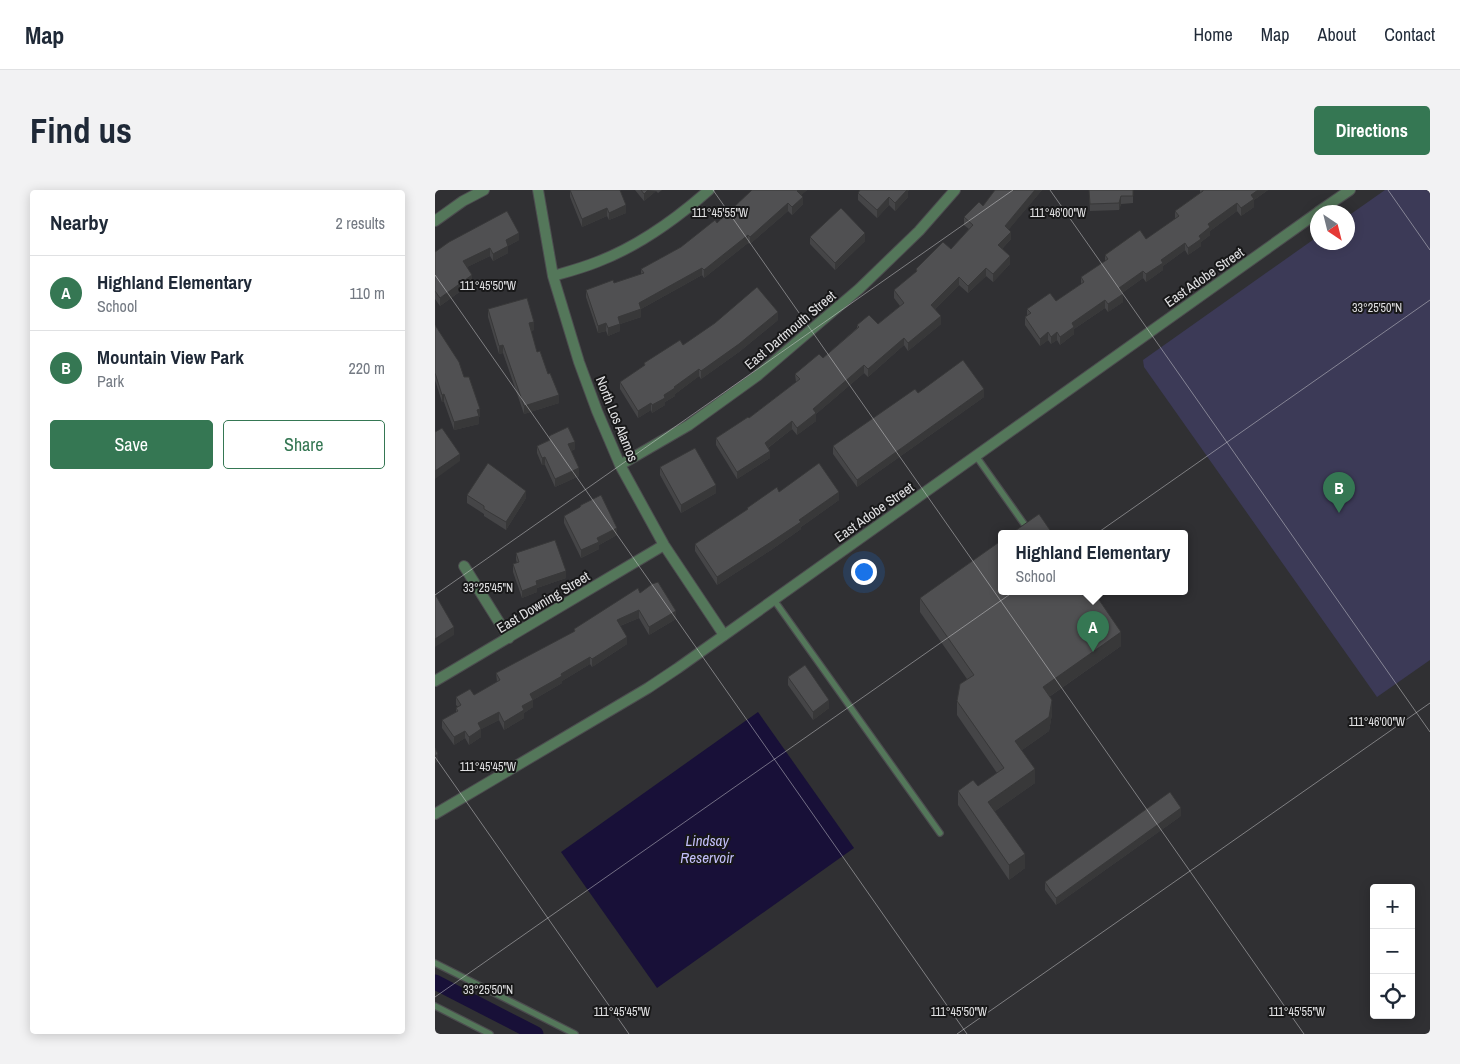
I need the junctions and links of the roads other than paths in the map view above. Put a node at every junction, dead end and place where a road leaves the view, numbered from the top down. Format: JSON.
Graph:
{"nodes":[{"id":1,"x":484,"y":190,"type":"edge"},
{"id":2,"x":538,"y":190,"type":"edge"},
{"id":3,"x":709,"y":190,"type":"edge"},
{"id":4,"x":955,"y":190,"type":"edge"},
{"id":5,"x":1350,"y":190,"type":"edge"},
{"id":6,"x":1329,"y":205,"type":"edge"},
{"id":7,"x":1310,"y":219,"type":"edge"},
{"id":8,"x":435,"y":221,"type":"edge"},
{"id":9,"x":553,"y":276,"type":"junction"},
{"id":10,"x":976,"y":456,"type":"junction"},
{"id":11,"x":620,"y":465,"type":"junction"},
{"id":12,"x":1027,"y":528,"type":"edge"},
{"id":13,"x":664,"y":545,"type":"junction"},
{"id":14,"x":464,"y":566,"type":"dead end"},
{"id":15,"x":774,"y":600,"type":"junction"},
{"id":16,"x":724,"y":636,"type":"junction"},
{"id":17,"x":509,"y":638,"type":"junction"},
{"id":18,"x":435,"y":681,"type":"edge"},
{"id":19,"x":435,"y":814,"type":"edge"},
{"id":20,"x":940,"y":833,"type":"dead end"},
{"id":21,"x":435,"y":963,"type":"edge"},
{"id":22,"x":435,"y":1006,"type":"edge"},
{"id":23,"x":490,"y":1034,"type":"edge"},
{"id":24,"x":575,"y":1034,"type":"edge"}],
"edges":[{"from":1,"to":8,"type":"street"},
{"from":2,"to":9,"type":"street","name":"North Los Alamos"},
{"from":3,"to":9,"type":"street"},
{"from":4,"to":11,"type":"street","name":"East Dartmouth Street"},
{"from":5,"to":6,"type":"street","name":"East Adobe Street"},
{"from":7,"to":10,"type":"street","name":"East Adobe Street"},
{"from":9,"to":11,"type":"street","name":"North Los Alamos"},
{"from":10,"to":12,"type":"lane"},
{"from":10,"to":15,"type":"street","name":"East Adobe Street"},
{"from":11,"to":13,"type":"street","name":"North Los Alamos"},
{"from":13,"to":16,"type":"street","name":"North Los Alamos"},
{"from":13,"to":17,"type":"street","name":"East Downing Street"},
{"from":14,"to":17,"type":"street"},
{"from":15,"to":16,"type":"street","name":"East Adobe Street"},
{"from":15,"to":20,"type":"lane"},
{"from":16,"to":19,"type":"street","name":"East Adobe Street"},
{"from":17,"to":18,"type":"street","name":"East Downing Street"},
{"from":21,"to":24,"type":"lane"},
{"from":22,"to":23,"type":"lane"}]}
